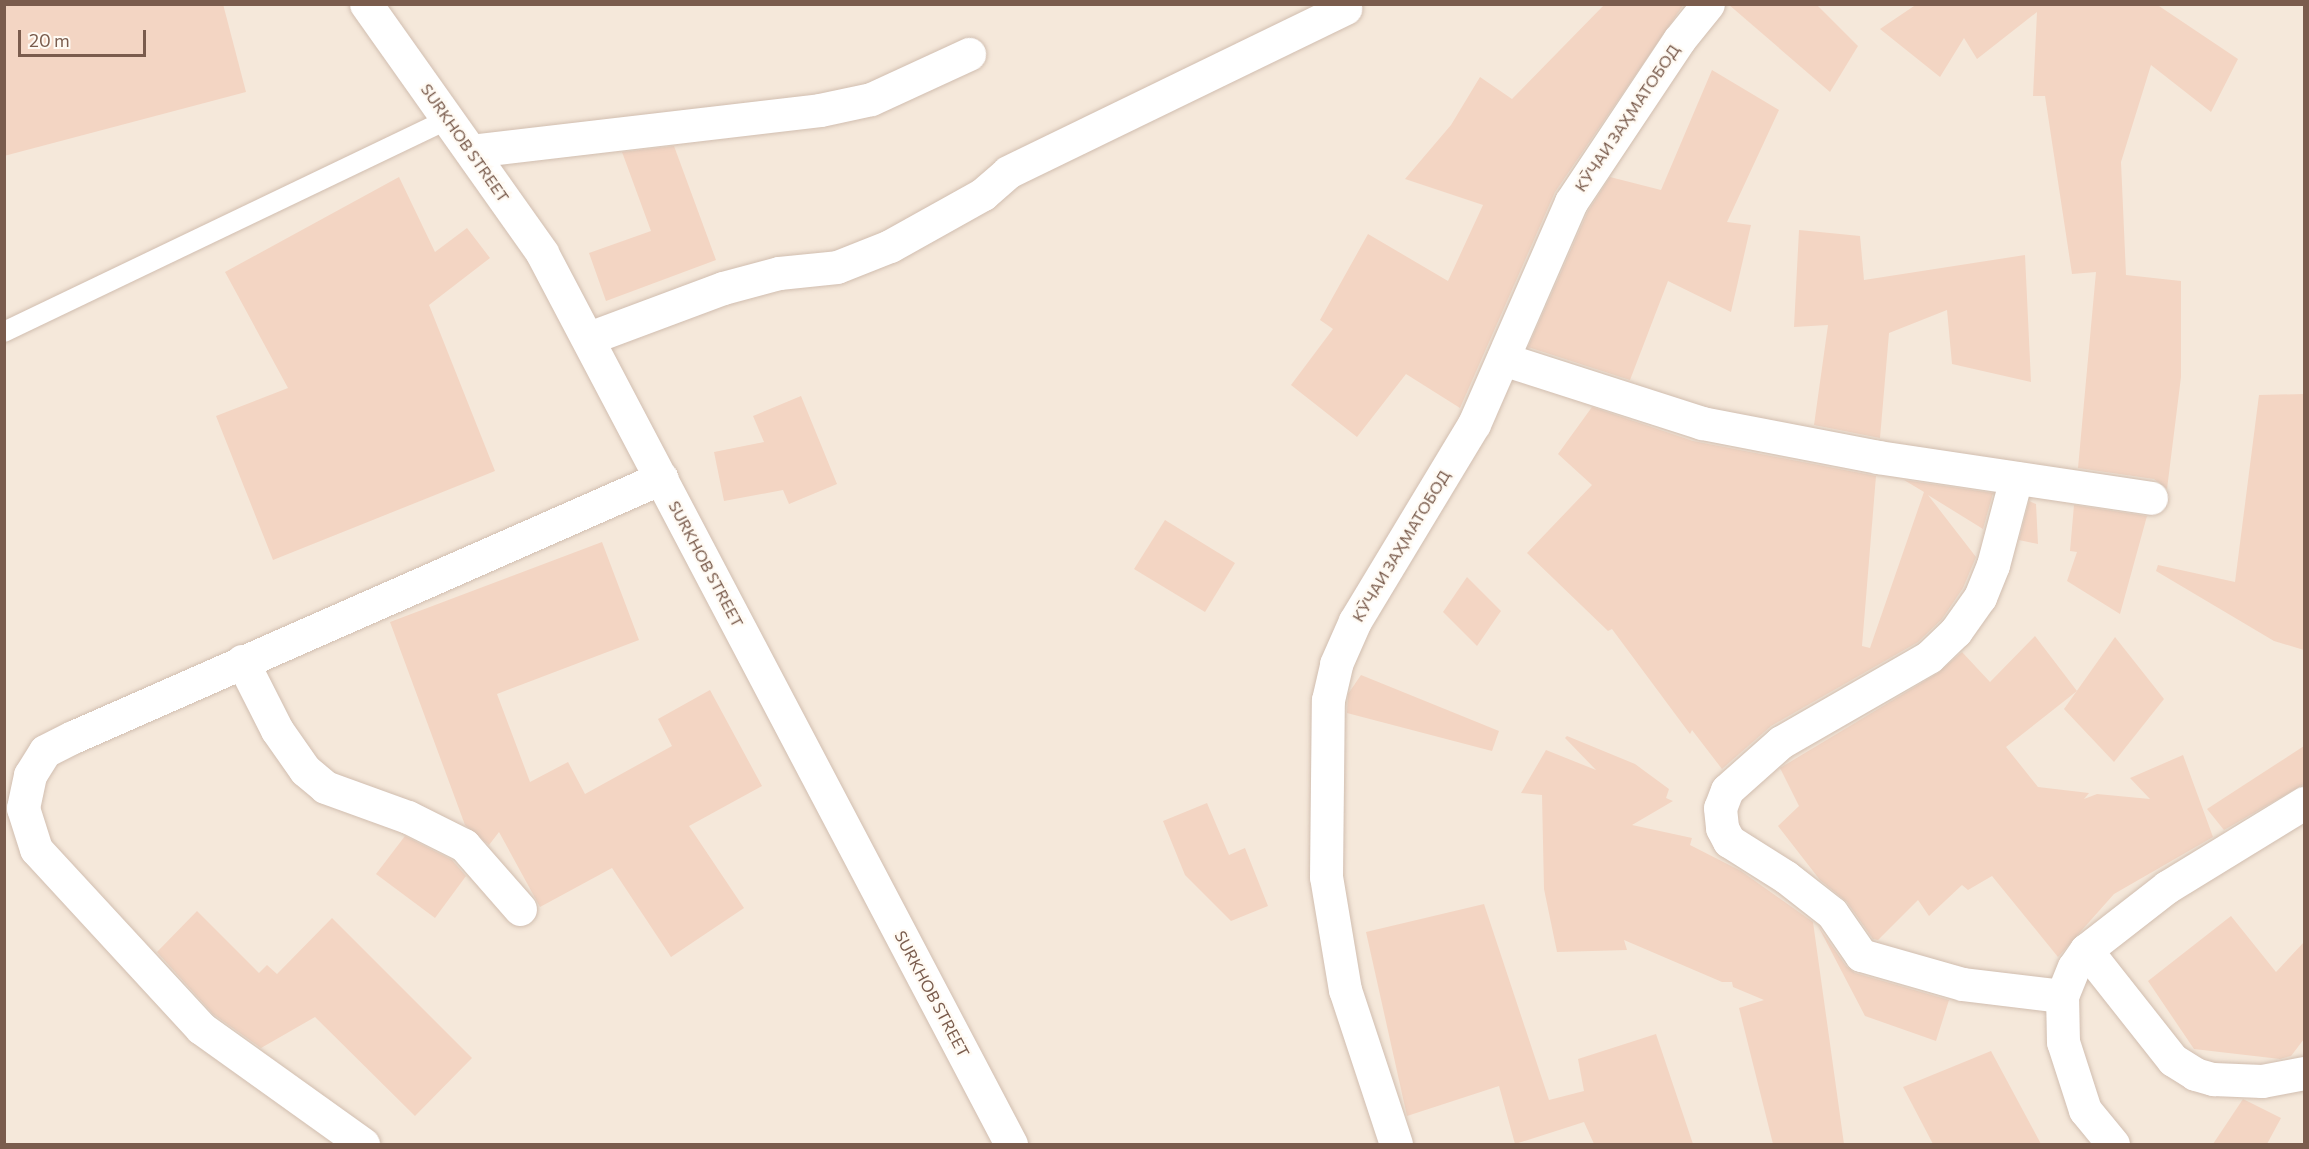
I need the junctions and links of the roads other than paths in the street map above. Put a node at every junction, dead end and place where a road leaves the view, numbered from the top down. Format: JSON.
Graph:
{"nodes":[{"id":1,"x":366,"y":4,"type":"edge"},
{"id":2,"x":1708,"y":4,"type":"edge"},
{"id":3,"x":1345,"y":8,"type":"dead end"},
{"id":4,"x":969,"y":54,"type":"dead end"},
{"id":5,"x":448,"y":119,"type":"junction"},
{"id":6,"x":471,"y":151,"type":"junction"},
{"id":7,"x":4,"y":332,"type":"edge"},
{"id":8,"x":589,"y":338,"type":"junction"},
{"id":9,"x":1503,"y":359,"type":"junction"},
{"id":10,"x":661,"y":478,"type":"junction"},
{"id":11,"x":2016,"y":478,"type":"junction"},
{"id":12,"x":2151,"y":498,"type":"dead end"},
{"id":13,"x":242,"y":661,"type":"junction"},
{"id":14,"x":2304,"y":803,"type":"edge"},
{"id":15,"x":520,"y":909,"type":"dead end"},
{"id":16,"x":2086,"y":950,"type":"junction"},
{"id":17,"x":2062,"y":996,"type":"junction"},
{"id":18,"x":2304,"y":1073,"type":"edge"},
{"id":19,"x":363,"y":1144,"type":"edge"},
{"id":20,"x":1011,"y":1144,"type":"edge"},
{"id":21,"x":1396,"y":1144,"type":"edge"},
{"id":22,"x":2113,"y":1144,"type":"edge"}],
"edges":[{"from":1,"to":5,"type":"street","name":"SURKHOB STREET"},
{"from":2,"to":9,"type":"street","name":"КӮЧАИ ЗАҲМАТОБОД"},
{"from":3,"to":8,"type":"street"},
{"from":4,"to":6,"type":"street"},
{"from":5,"to":6,"type":"street","name":"SURKHOB STREET"},
{"from":5,"to":7,"type":"lane"},
{"from":6,"to":8,"type":"street","name":"SURKHOB STREET"},
{"from":8,"to":10,"type":"street","name":"SURKHOB STREET"},
{"from":9,"to":11,"type":"street"},
{"from":9,"to":21,"type":"street","name":"КӮЧАИ ЗАҲМАТОБОД"},
{"from":10,"to":13,"type":"street"},
{"from":10,"to":20,"type":"street","name":"SURKHOB STREET"},
{"from":11,"to":12,"type":"street"},
{"from":11,"to":17,"type":"street"},
{"from":13,"to":15,"type":"street"},
{"from":13,"to":19,"type":"street"},
{"from":14,"to":16,"type":"street"},
{"from":16,"to":17,"type":"street"},
{"from":16,"to":18,"type":"street"},
{"from":17,"to":22,"type":"street"}]}
